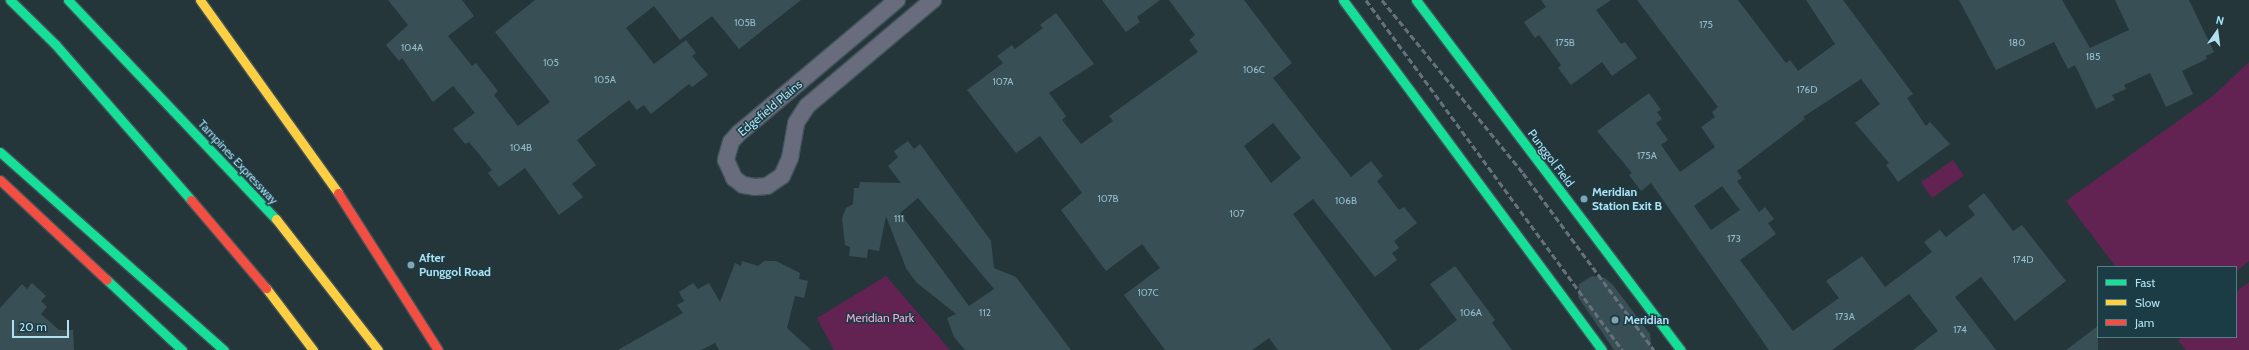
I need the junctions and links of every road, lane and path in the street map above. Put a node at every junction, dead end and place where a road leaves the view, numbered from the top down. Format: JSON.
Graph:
{"nodes":[{"id":1,"x":10,"y":0,"type":"edge"},
{"id":2,"x":68,"y":0,"type":"edge"},
{"id":3,"x":200,"y":0,"type":"edge"},
{"id":4,"x":898,"y":0,"type":"edge"},
{"id":5,"x":933,"y":0,"type":"edge"},
{"id":6,"x":1343,"y":0,"type":"edge"},
{"id":7,"x":1416,"y":0,"type":"edge"},
{"id":8,"x":0,"y":152,"type":"edge"},
{"id":9,"x":0,"y":180,"type":"edge"},
{"id":10,"x":51,"y":226,"type":"junction"},
{"id":11,"x":105,"y":247,"type":"junction"},
{"id":12,"x":156,"y":289,"type":"junction"},
{"id":13,"x":180,"y":326,"type":"dead end"},
{"id":14,"x":182,"y":350,"type":"edge"},
{"id":15,"x":224,"y":350,"type":"edge"},
{"id":16,"x":313,"y":350,"type":"edge"},
{"id":17,"x":378,"y":350,"type":"edge"},
{"id":18,"x":438,"y":350,"type":"edge"},
{"id":19,"x":1602,"y":350,"type":"edge"},
{"id":20,"x":1681,"y":350,"type":"edge"}],
"edges":[{"from":1,"to":16,"type":"main road"},
{"from":2,"to":17,"type":"main road","name":"Tampines Expressway"},
{"from":3,"to":18,"type":"main road"},
{"from":4,"to":5,"type":"street","name":"Edgefield Plains"},
{"from":6,"to":19,"type":"main road"},
{"from":7,"to":20,"type":"main road","name":"Punggol Field"},
{"from":8,"to":11,"type":"main road"},
{"from":9,"to":10,"type":"main road"},
{"from":10,"to":11,"type":"main road"},
{"from":10,"to":14,"type":"main road"},
{"from":11,"to":12,"type":"main road"},
{"from":12,"to":13,"type":"main road"},
{"from":12,"to":15,"type":"main road"}]}
